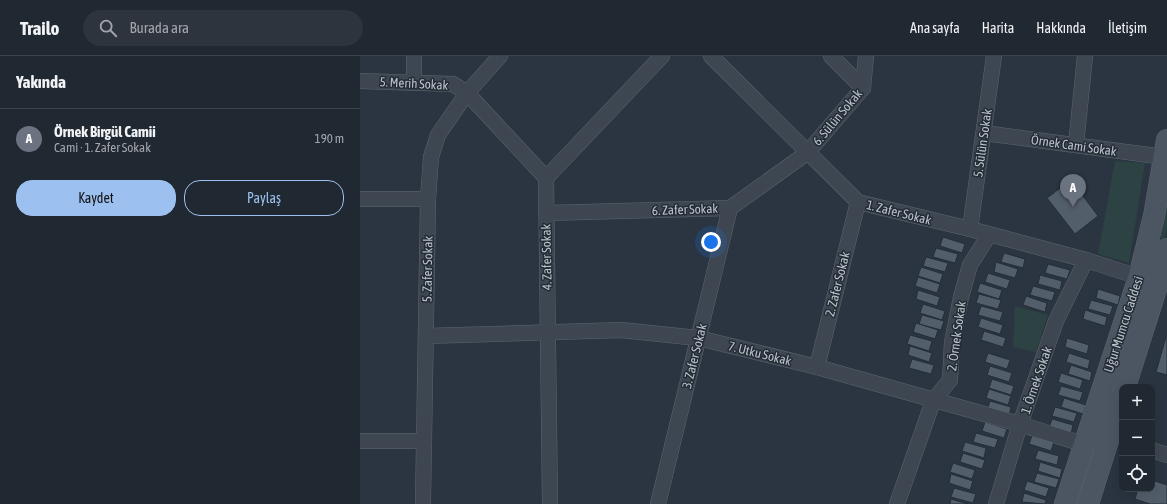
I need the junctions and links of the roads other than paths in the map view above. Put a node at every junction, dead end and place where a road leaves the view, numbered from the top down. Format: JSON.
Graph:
{"nodes":[{"id":1,"x":414,"y":56,"type":"edge"},
{"id":2,"x":500,"y":56,"type":"edge"},
{"id":3,"x":662,"y":56,"type":"edge"},
{"id":4,"x":711,"y":56,"type":"edge"},
{"id":5,"x":831,"y":56,"type":"edge"},
{"id":6,"x":866,"y":56,"type":"edge"},
{"id":7,"x":994,"y":56,"type":"edge"},
{"id":8,"x":1085,"y":56,"type":"edge"},
{"id":9,"x":360,"y":81,"type":"edge"},
{"id":10,"x":414,"y":82,"type":"junction"},
{"id":11,"x":863,"y":88,"type":"junction"},
{"id":12,"x":467,"y":93,"type":"junction"},
{"id":13,"x":984,"y":133,"type":"junction"},
{"id":14,"x":1076,"y":145,"type":"junction"},
{"id":15,"x":1166,"y":148,"type":"edge"},
{"id":16,"x":807,"y":153,"type":"junction"},
{"id":17,"x":546,"y":178,"type":"junction"},
{"id":18,"x":360,"y":199,"type":"edge"},
{"id":19,"x":428,"y":199,"type":"junction"},
{"id":20,"x":858,"y":202,"type":"junction"},
{"id":21,"x":730,"y":208,"type":"junction"},
{"id":22,"x":546,"y":213,"type":"junction"},
{"id":23,"x":970,"y":229,"type":"junction"},
{"id":24,"x":989,"y":234,"type":"junction"},
{"id":25,"x":1167,"y":249,"type":"edge"},
{"id":26,"x":1086,"y":260,"type":"junction"},
{"id":27,"x":1149,"y":280,"type":"junction"},
{"id":28,"x":547,"y":333,"type":"junction"},
{"id":29,"x":426,"y":336,"type":"junction"},
{"id":30,"x":698,"y":338,"type":"junction"},
{"id":31,"x":817,"y":367,"type":"junction"},
{"id":32,"x":1126,"y":384,"type":"edge"},
{"id":33,"x":933,"y":401,"type":"junction"},
{"id":34,"x":1119,"y":416,"type":"edge"},
{"id":35,"x":1020,"y":424,"type":"junction"},
{"id":36,"x":1116,"y":437,"type":"edge"},
{"id":37,"x":360,"y":440,"type":"edge"},
{"id":38,"x":424,"y":441,"type":"junction"},
{"id":39,"x":1083,"y":444,"type":"junction"},
{"id":40,"x":1155,"y":451,"type":"edge"},
{"id":41,"x":1167,"y":455,"type":"edge"},
{"id":42,"x":423,"y":504,"type":"edge"},
{"id":43,"x":550,"y":504,"type":"edge"},
{"id":44,"x":658,"y":504,"type":"edge"},
{"id":45,"x":897,"y":504,"type":"edge"},
{"id":46,"x":996,"y":504,"type":"edge"},
{"id":47,"x":1065,"y":504,"type":"edge"},
{"id":48,"x":1088,"y":504,"type":"edge"}],
"edges":[{"from":1,"to":10,"type":"street"},
{"from":2,"to":12,"type":"street","name":"5. Zafer Sokak"},
{"from":3,"to":17,"type":"street"},
{"from":4,"to":16,"type":"street","name":"1. Zafer Sokak"},
{"from":5,"to":11,"type":"street"},
{"from":6,"to":11,"type":"street","name":"6. Sülün Sokak"},
{"from":7,"to":13,"type":"street","name":"5. Sülün Sokak"},
{"from":8,"to":14,"type":"street"},
{"from":9,"to":10,"type":"street","name":"5. Merih Sokak"},
{"from":10,"to":12,"type":"street","name":"5. Merih Sokak"},
{"from":11,"to":16,"type":"street","name":"6. Sülün Sokak"},
{"from":12,"to":17,"type":"street","name":"5. Merih Sokak"},
{"from":12,"to":19,"type":"street","name":"5. Zafer Sokak"},
{"from":13,"to":14,"type":"street","name":"Örnek Cami Sokak"},
{"from":13,"to":23,"type":"street","name":"5. Sülün Sokak"},
{"from":14,"to":15,"type":"street","name":"Örnek Cami Sokak"},
{"from":15,"to":27,"type":"street","name":"Uğur Mumcu Caddesi"},
{"from":16,"to":20,"type":"street","name":"1. Zafer Sokak"},
{"from":16,"to":21,"type":"street","name":"6. Zafer Sokak"},
{"from":17,"to":22,"type":"street","name":"4. Zafer Sokak"},
{"from":18,"to":19,"type":"street"},
{"from":19,"to":29,"type":"street","name":"5. Zafer Sokak"},
{"from":20,"to":23,"type":"street","name":"1. Zafer Sokak"},
{"from":20,"to":31,"type":"street","name":"2. Zafer Sokak"},
{"from":21,"to":22,"type":"street","name":"6. Zafer Sokak"},
{"from":21,"to":30,"type":"street","name":"3. Zafer Sokak"},
{"from":22,"to":28,"type":"street","name":"4. Zafer Sokak"},
{"from":23,"to":24,"type":"street","name":"1. Zafer Sokak"},
{"from":24,"to":26,"type":"street","name":"1. Zafer Sokak"},
{"from":24,"to":33,"type":"street","name":"2. Örnek Sokak"},
{"from":25,"to":27,"type":"street","name":"Uğur Mumcu Caddesi"},
{"from":26,"to":27,"type":"street","name":"1. Zafer Sokak"},
{"from":26,"to":35,"type":"street","name":"1. Örnek Sokak"},
{"from":27,"to":32,"type":"street","name":"Uğur Mumcu Caddesi"},
{"from":27,"to":39,"type":"street","name":"Uğur Mumcu Caddesi"},
{"from":28,"to":29,"type":"street","name":"7. Utku Sokak"},
{"from":28,"to":30,"type":"street","name":"7. Utku Sokak"},
{"from":28,"to":43,"type":"street","name":"4. Zafer Sokak"},
{"from":29,"to":38,"type":"street","name":"5. Zafer Sokak"},
{"from":30,"to":31,"type":"street","name":"7. Utku Sokak"},
{"from":30,"to":44,"type":"street","name":"3. Zafer Sokak"},
{"from":31,"to":33,"type":"street","name":"7. Utku Sokak"},
{"from":33,"to":35,"type":"street","name":"7. Utku Sokak"},
{"from":33,"to":45,"type":"street","name":"2. Örnek Sokak"},
{"from":34,"to":36,"type":"street"},
{"from":35,"to":39,"type":"street","name":"7. Utku Sokak"},
{"from":35,"to":46,"type":"street","name":"1. Örnek Sokak"},
{"from":36,"to":48,"type":"street"},
{"from":37,"to":38,"type":"street"},
{"from":38,"to":42,"type":"street","name":"5. Zafer Sokak"},
{"from":39,"to":47,"type":"street","name":"Uğur Mumcu Caddesi"},
{"from":40,"to":41,"type":"street"}]}
